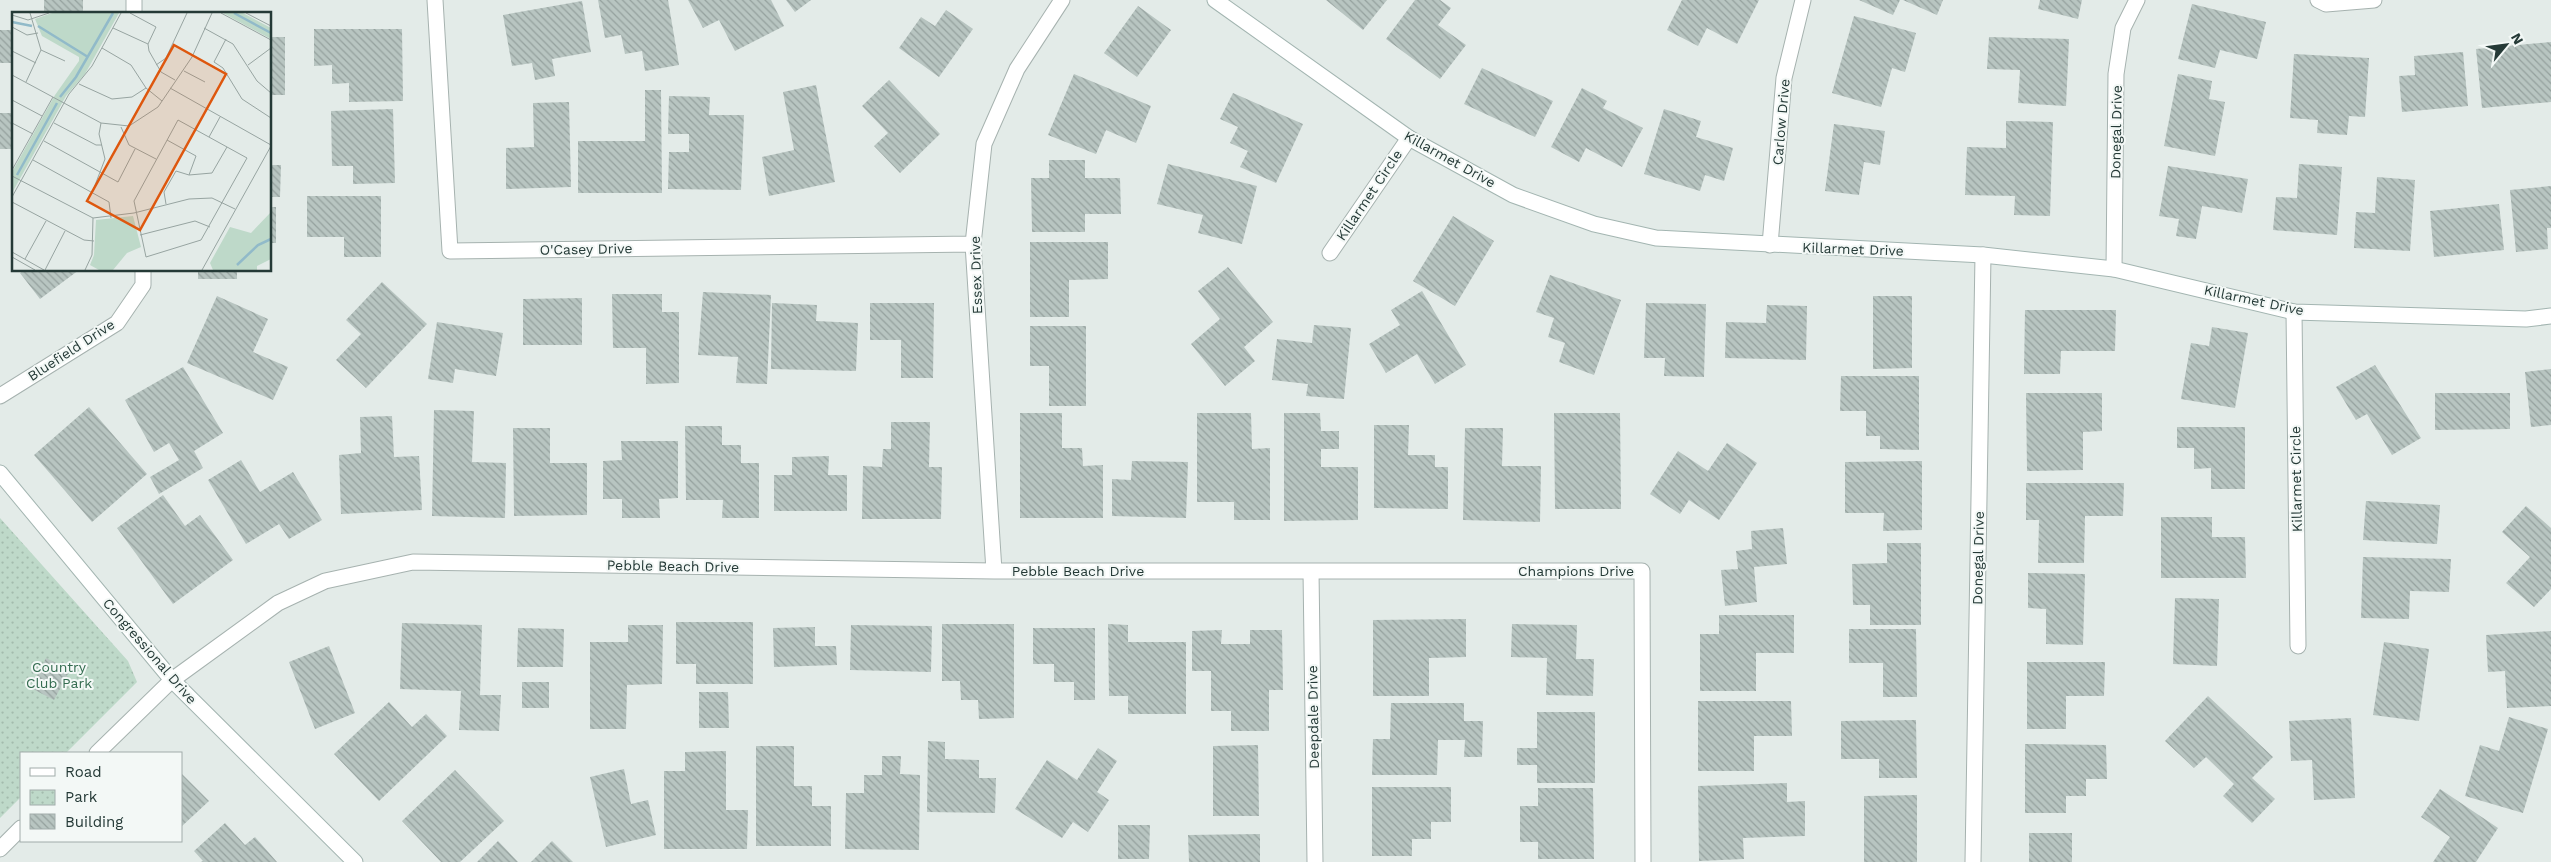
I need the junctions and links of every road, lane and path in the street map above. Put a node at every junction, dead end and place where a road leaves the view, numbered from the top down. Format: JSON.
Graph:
{"nodes":[{"id":1,"x":134,"y":0,"type":"edge"},
{"id":2,"x":141,"y":0,"type":"edge"},
{"id":3,"x":435,"y":0,"type":"edge"},
{"id":4,"x":1062,"y":0,"type":"edge"},
{"id":5,"x":1215,"y":0,"type":"edge"},
{"id":6,"x":1803,"y":0,"type":"edge"},
{"id":7,"x":2137,"y":0,"type":"edge"},
{"id":8,"x":2318,"y":0,"type":"edge"},
{"id":9,"x":2374,"y":0,"type":"edge"},
{"id":10,"x":1409,"y":138,"type":"junction"},
{"id":11,"x":973,"y":244,"type":"junction"},
{"id":12,"x":1770,"y":245,"type":"junction"},
{"id":13,"x":1330,"y":253,"type":"dead end"},
{"id":14,"x":1983,"y":254,"type":"junction"},
{"id":15,"x":2114,"y":269,"type":"junction"},
{"id":16,"x":143,"y":271,"type":"edge"},
{"id":17,"x":2294,"y":312,"type":"junction"},
{"id":18,"x":2551,"y":316,"type":"edge"},
{"id":19,"x":0,"y":396,"type":"edge"},
{"id":20,"x":0,"y":472,"type":"edge"},
{"id":21,"x":994,"y":571,"type":"junction"},
{"id":22,"x":1311,"y":571,"type":"junction"},
{"id":23,"x":2298,"y":646,"type":"dead end"},
{"id":24,"x":172,"y":680,"type":"junction"},
{"id":25,"x":98,"y":752,"type":"edge"},
{"id":26,"x":20,"y":829,"type":"edge"},
{"id":27,"x":0,"y":849,"type":"edge"},
{"id":28,"x":355,"y":862,"type":"edge"},
{"id":29,"x":1315,"y":862,"type":"edge"},
{"id":30,"x":1643,"y":862,"type":"edge"},
{"id":31,"x":1973,"y":862,"type":"edge"}],
"edges":[{"from":1,"to":2,"type":"street"},
{"from":3,"to":11,"type":"street","name":"O'Casey Drive"},
{"from":4,"to":11,"type":"street","name":"Essex Drive"},
{"from":5,"to":10,"type":"street","name":"Killarmet Drive"},
{"from":6,"to":12,"type":"street","name":"Carlow Drive"},
{"from":7,"to":15,"type":"street","name":"Donegal Drive"},
{"from":8,"to":9,"type":"street"},
{"from":10,"to":12,"type":"street","name":"Killarmet Drive"},
{"from":10,"to":13,"type":"street","name":"Killarmet Circle"},
{"from":11,"to":21,"type":"street","name":"Essex Drive"},
{"from":12,"to":14,"type":"street","name":"Killarmet Drive"},
{"from":14,"to":15,"type":"street","name":"Killarmet Drive"},
{"from":14,"to":31,"type":"street","name":"Donegal Drive"},
{"from":15,"to":17,"type":"street","name":"Killarmet Drive"},
{"from":16,"to":19,"type":"street","name":"Bluefield Drive"},
{"from":17,"to":18,"type":"street","name":"Killarmet Drive"},
{"from":17,"to":23,"type":"street","name":"Killarmet Circle"},
{"from":20,"to":24,"type":"street","name":"Congressional Drive"},
{"from":21,"to":22,"type":"street","name":"Pebble Beach Drive"},
{"from":21,"to":24,"type":"street","name":"Pebble Beach Drive"},
{"from":22,"to":29,"type":"street","name":"Deepdale Drive"},
{"from":22,"to":30,"type":"street","name":"Champions Drive"},
{"from":24,"to":25,"type":"street","name":"Pebble Beach Drive"},
{"from":24,"to":28,"type":"street","name":"Congressional Drive"},
{"from":26,"to":27,"type":"street"}]}
